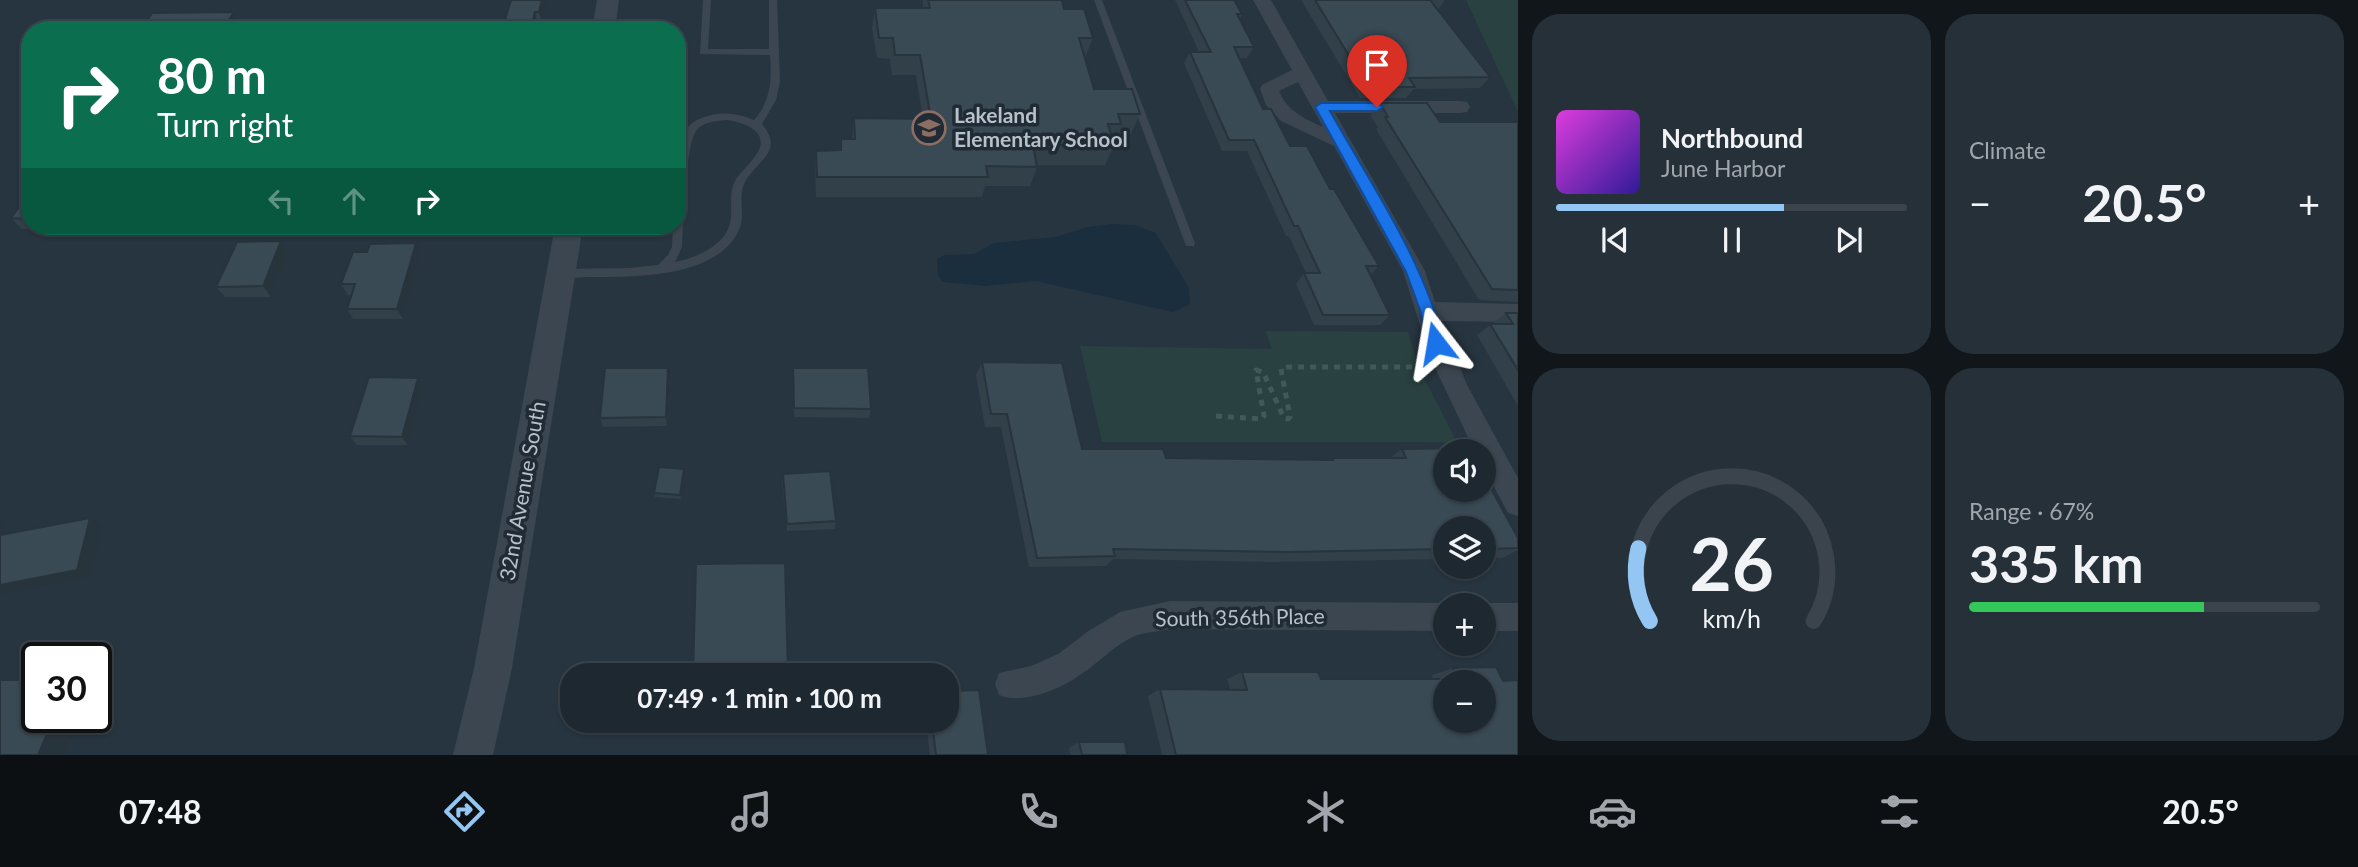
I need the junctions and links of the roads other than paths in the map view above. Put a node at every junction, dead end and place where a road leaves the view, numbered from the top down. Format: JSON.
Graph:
{"nodes":[{"id":1,"x":608,"y":0,"type":"edge"},
{"id":2,"x":707,"y":0,"type":"edge"},
{"id":3,"x":773,"y":0,"type":"edge"},
{"id":4,"x":1098,"y":0,"type":"edge"},
{"id":5,"x":1262,"y":0,"type":"edge"},
{"id":6,"x":604,"y":21,"type":"edge"},
{"id":7,"x":774,"y":52,"type":"junction"},
{"id":8,"x":1302,"y":72,"type":"junction"},
{"id":9,"x":1321,"y":107,"type":"junction"},
{"id":10,"x":1460,"y":107,"type":"dead end"},
{"id":11,"x":755,"y":125,"type":"junction"},
{"id":12,"x":1341,"y":141,"type":"junction"},
{"id":13,"x":686,"y":142,"type":"edge"},
{"id":14,"x":567,"y":235,"type":"edge"},
{"id":15,"x":678,"y":235,"type":"edge"},
{"id":16,"x":1190,"y":243,"type":"dead end"},
{"id":17,"x":660,"y":270,"type":"junction"},
{"id":18,"x":561,"y":273,"type":"junction"},
{"id":19,"x":1428,"y":310,"type":"junction"},
{"id":20,"x":1518,"y":313,"type":"edge"},
{"id":21,"x":1518,"y":504,"type":"edge"},
{"id":22,"x":1433,"y":617,"type":"edge"},
{"id":23,"x":1496,"y":617,"type":"edge"},
{"id":24,"x":1518,"y":617,"type":"edge"},
{"id":25,"x":1010,"y":684,"type":"dead end"},
{"id":26,"x":473,"y":755,"type":"edge"}],
"edges":[{"from":1,"to":6,"type":"street"},
{"from":2,"to":7,"type":"lane"},
{"from":3,"to":7,"type":"lane"},
{"from":4,"to":16,"type":"lane"},
{"from":5,"to":8,"type":"street"},
{"from":7,"to":11,"type":"lane"},
{"from":8,"to":9,"type":"street"},
{"from":8,"to":12,"type":"street"},
{"from":9,"to":10,"type":"street"},
{"from":9,"to":12,"type":"street"},
{"from":11,"to":13,"type":"lane"},
{"from":11,"to":17,"type":"lane"},
{"from":12,"to":19,"type":"street"},
{"from":14,"to":18,"type":"street","name":"32nd Avenue South"},
{"from":15,"to":17,"type":"lane"},
{"from":17,"to":18,"type":"lane"},
{"from":18,"to":26,"type":"street","name":"32nd Avenue South"},
{"from":19,"to":20,"type":"street"},
{"from":19,"to":21,"type":"street"},
{"from":22,"to":25,"type":"street","name":"South 356th Place"},
{"from":23,"to":24,"type":"street"}]}
